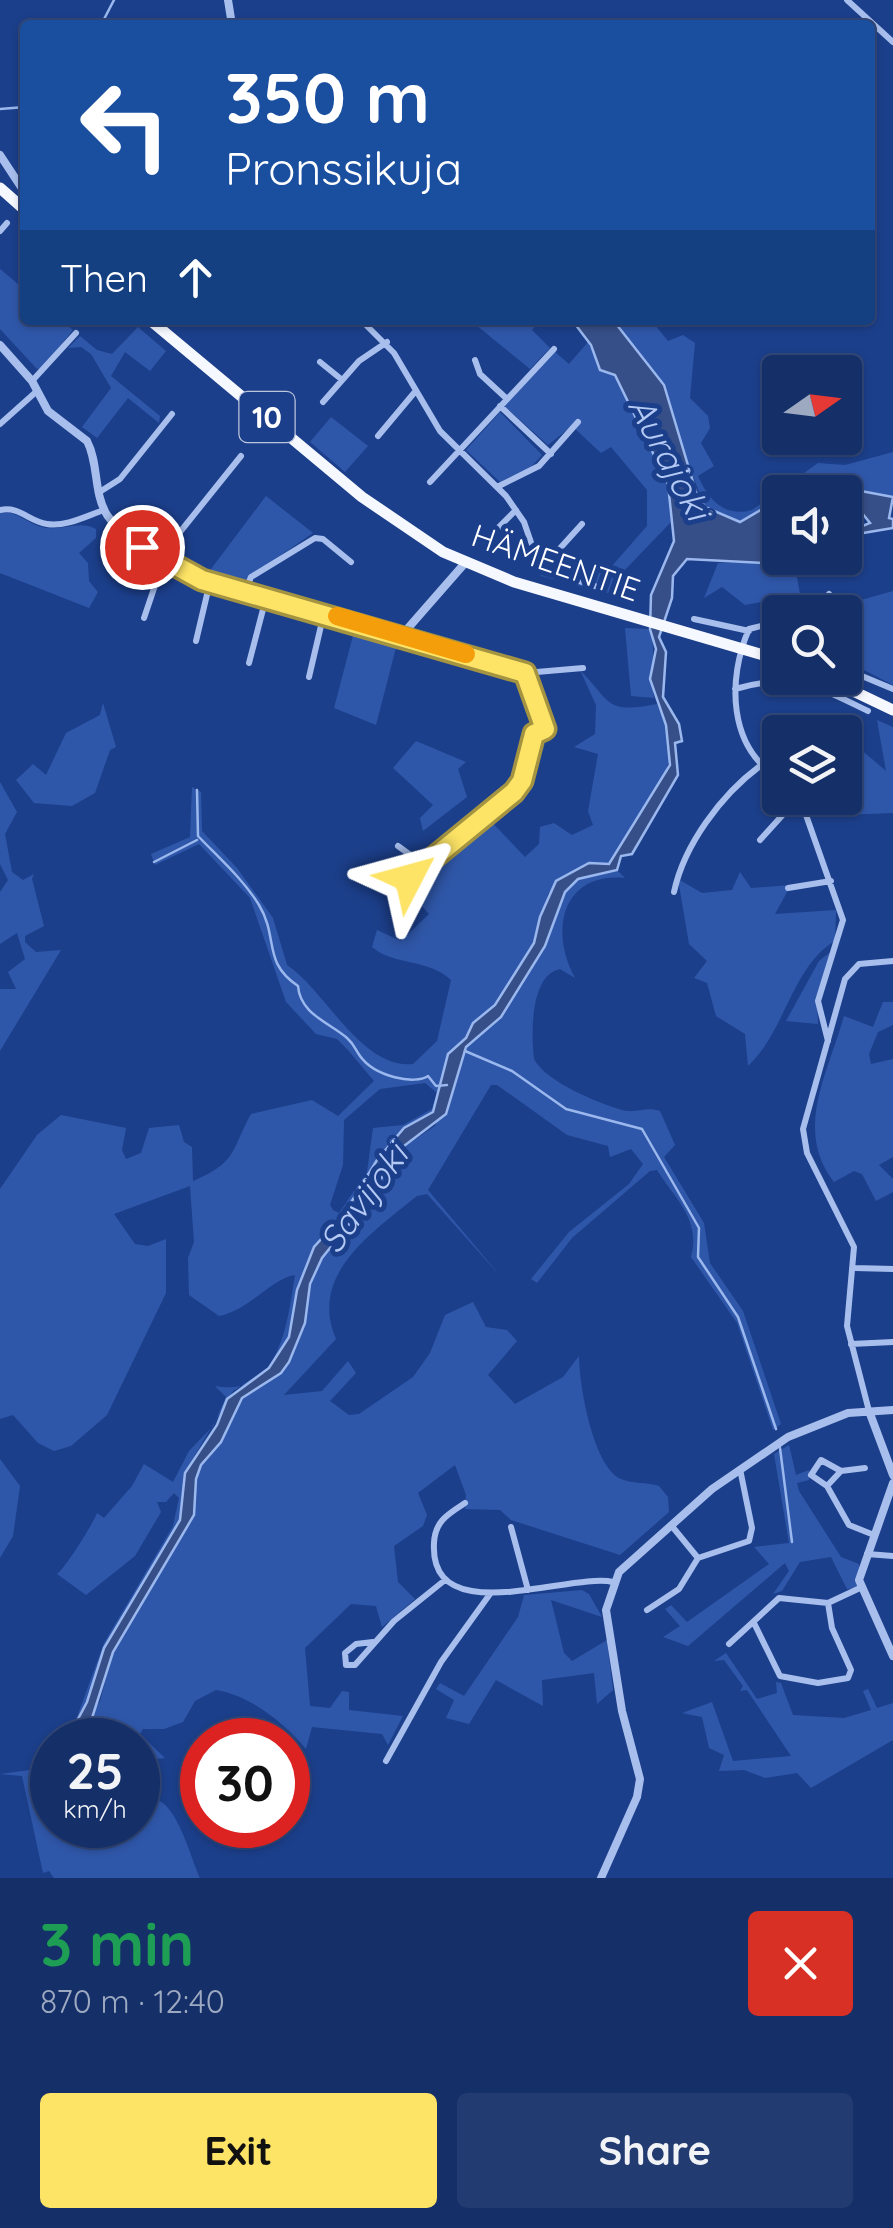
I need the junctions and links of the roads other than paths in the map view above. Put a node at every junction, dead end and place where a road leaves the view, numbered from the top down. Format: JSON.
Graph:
{"nodes":[{"id":1,"x":846,"y":0,"type":"edge"},
{"id":2,"x":868,"y":20,"type":"edge"},
{"id":3,"x":0,"y":155,"type":"edge"},
{"id":4,"x":20,"y":185,"type":"edge"},
{"id":5,"x":0,"y":192,"type":"edge"},
{"id":6,"x":20,"y":209,"type":"edge"},
{"id":7,"x":6,"y":223,"type":"dead end"},
{"id":8,"x":0,"y":231,"type":"edge"},
{"id":9,"x":156,"y":325,"type":"edge"},
{"id":10,"x":367,"y":325,"type":"edge"},
{"id":11,"x":76,"y":332,"type":"dead end"},
{"id":12,"x":386,"y":342,"type":"junction"},
{"id":13,"x":0,"y":345,"type":"edge"},
{"id":14,"x":554,"y":348,"type":"dead end"},
{"id":15,"x":475,"y":360,"type":"dead end"},
{"id":16,"x":320,"y":362,"type":"dead end"},
{"id":17,"x":341,"y":379,"type":"junction"},
{"id":18,"x":32,"y":381,"type":"junction"},
{"id":19,"x":38,"y":391,"type":"junction"},
{"id":20,"x":414,"y":393,"type":"junction"},
{"id":21,"x":507,"y":399,"type":"junction"},
{"id":22,"x":322,"y":402,"type":"dead end"},
{"id":23,"x":500,"y":406,"type":"junction"},
{"id":24,"x":172,"y":414,"type":"dead end"},
{"id":25,"x":578,"y":422,"type":"dead end"},
{"id":26,"x":0,"y":424,"type":"edge"},
{"id":27,"x":378,"y":436,"type":"dead end"},
{"id":28,"x":459,"y":451,"type":"junction"},
{"id":29,"x":551,"y":454,"type":"junction"},
{"id":30,"x":240,"y":456,"type":"dead end"},
{"id":31,"x":430,"y":482,"type":"dead end"},
{"id":32,"x":497,"y":487,"type":"junction"},
{"id":33,"x":98,"y":493,"type":"junction"},
{"id":34,"x":0,"y":510,"type":"edge"},
{"id":35,"x":104,"y":510,"type":"junction"},
{"id":36,"x":516,"y":510,"type":"junction"},
{"id":37,"x":582,"y":524,"type":"dead end"},
{"id":38,"x":485,"y":541,"type":"dead end"},
{"id":39,"x":161,"y":560,"type":"junction"},
{"id":40,"x":545,"y":560,"type":"junction"},
{"id":41,"x":350,"y":562,"type":"dead end"},
{"id":42,"x":464,"y":563,"type":"junction"},
{"id":43,"x":210,"y":582,"type":"junction"},
{"id":44,"x":598,"y":587,"type":"dead end"},
{"id":45,"x":245,"y":591,"type":"junction"},
{"id":46,"x":266,"y":597,"type":"junction"},
{"id":47,"x":324,"y":612,"type":"junction"},
{"id":48,"x":144,"y":618,"type":"dead end"},
{"id":49,"x":694,"y":618,"type":"dead end"},
{"id":50,"x":762,"y":626,"type":"edge"},
{"id":51,"x":748,"y":631,"type":"junction"},
{"id":52,"x":402,"y":636,"type":"junction"},
{"id":53,"x":196,"y":640,"type":"dead end"},
{"id":54,"x":741,"y":648,"type":"junction"},
{"id":55,"x":762,"y":654,"type":"edge"},
{"id":56,"x":249,"y":663,"type":"dead end"},
{"id":57,"x":583,"y":668,"type":"dead end"},
{"id":58,"x":525,"y":673,"type":"junction"},
{"id":59,"x":308,"y":676,"type":"dead end"},
{"id":60,"x":862,"y":676,"type":"edge"},
{"id":61,"x":736,"y":689,"type":"junction"},
{"id":62,"x":893,"y":689,"type":"edge"},
{"id":63,"x":862,"y":695,"type":"edge"},
{"id":64,"x":893,"y":710,"type":"edge"},
{"id":65,"x":868,"y":711,"type":"dead end"},
{"id":66,"x":760,"y":766,"type":"joint"},
{"id":67,"x":783,"y":815,"type":"edge"},
{"id":68,"x":806,"y":815,"type":"edge"},
{"id":69,"x":760,"y":840,"type":"dead end"},
{"id":70,"x":398,"y":846,"type":"dead end"},
{"id":71,"x":429,"y":861,"type":"junction"},
{"id":72,"x":390,"y":869,"type":"dead end"},
{"id":73,"x":831,"y":881,"type":"junction"},
{"id":74,"x":788,"y":888,"type":"dead end"},
{"id":75,"x":674,"y":892,"type":"dead end"},
{"id":76,"x":893,"y":961,"type":"edge"},
{"id":77,"x":828,"y":1041,"type":"junction"},
{"id":78,"x":855,"y":1268,"type":"junction"},
{"id":79,"x":893,"y":1269,"type":"edge"},
{"id":80,"x":893,"y":1342,"type":"edge"},
{"id":81,"x":852,"y":1344,"type":"junction"},
{"id":82,"x":870,"y":1410,"type":"junction"},
{"id":83,"x":893,"y":1410,"type":"edge"},
{"id":84,"x":865,"y":1468,"type":"dead end"},
{"id":85,"x":740,"y":1469,"type":"junction"},
{"id":86,"x":841,"y":1471,"type":"junction"},
{"id":87,"x":893,"y":1475,"type":"edge"},
{"id":88,"x":893,"y":1483,"type":"edge"},
{"id":89,"x":827,"y":1486,"type":"junction"},
{"id":90,"x":466,"y":1503,"type":"dead end"},
{"id":91,"x":671,"y":1525,"type":"junction"},
{"id":92,"x":511,"y":1527,"type":"dead end"},
{"id":93,"x":874,"y":1535,"type":"junction"},
{"id":94,"x":867,"y":1554,"type":"junction"},
{"id":95,"x":698,"y":1558,"type":"junction"},
{"id":96,"x":893,"y":1558,"type":"edge"},
{"id":97,"x":445,"y":1580,"type":"junction"},
{"id":98,"x":613,"y":1582,"type":"junction"},
{"id":99,"x":860,"y":1588,"type":"junction"},
{"id":100,"x":528,"y":1590,"type":"junction"},
{"id":101,"x":490,"y":1594,"type":"junction"},
{"id":102,"x":828,"y":1603,"type":"junction"},
{"id":103,"x":647,"y":1610,"type":"dead end"},
{"id":104,"x":754,"y":1624,"type":"junction"},
{"id":105,"x":373,"y":1642,"type":"junction"},
{"id":106,"x":729,"y":1644,"type":"dead end"},
{"id":107,"x":893,"y":1654,"type":"edge"},
{"id":108,"x":386,"y":1761,"type":"dead end"},
{"id":109,"x":601,"y":1878,"type":"edge"}],
"edges":[{"from":1,"to":2,"type":"street"},
{"from":3,"to":4,"type":"street"},
{"from":5,"to":6,"type":"highway"},
{"from":7,"to":8,"type":"street"},
{"from":9,"to":42,"type":"highway","name":"HÄMEENTIE","number":"10"},
{"from":10,"to":12,"type":"street"},
{"from":11,"to":18,"type":"street"},
{"from":12,"to":17,"type":"street"},
{"from":12,"to":20,"type":"street"},
{"from":13,"to":18,"type":"street"},
{"from":14,"to":21,"type":"street"},
{"from":15,"to":21,"type":"street"},
{"from":16,"to":17,"type":"street"},
{"from":17,"to":22,"type":"street"},
{"from":18,"to":19,"type":"street"},
{"from":19,"to":26,"type":"street"},
{"from":19,"to":33,"type":"street"},
{"from":20,"to":27,"type":"street"},
{"from":20,"to":28,"type":"street"},
{"from":21,"to":23,"type":"street"},
{"from":23,"to":28,"type":"street"},
{"from":23,"to":29,"type":"street"},
{"from":24,"to":33,"type":"street"},
{"from":25,"to":29,"type":"street"},
{"from":28,"to":31,"type":"street"},
{"from":28,"to":32,"type":"street"},
{"from":29,"to":32,"type":"street"},
{"from":30,"to":39,"type":"street"},
{"from":32,"to":36,"type":"street"},
{"from":33,"to":35,"type":"street"},
{"from":34,"to":35,"type":"street"},
{"from":35,"to":39,"type":"street"},
{"from":36,"to":38,"type":"street"},
{"from":36,"to":40,"type":"street"},
{"from":37,"to":40,"type":"street"},
{"from":39,"to":43,"type":"street"},
{"from":39,"to":48,"type":"street"},
{"from":40,"to":44,"type":"street"},
{"from":41,"to":45,"type":"street"},
{"from":42,"to":52,"type":"street"},
{"from":42,"to":54,"type":"highway","name":"HÄMEENTIE","number":"10"},
{"from":43,"to":45,"type":"street"},
{"from":43,"to":53,"type":"street"},
{"from":45,"to":46,"type":"street"},
{"from":46,"to":47,"type":"street"},
{"from":46,"to":56,"type":"street"},
{"from":47,"to":52,"type":"street"},
{"from":47,"to":59,"type":"street"},
{"from":49,"to":51,"type":"street"},
{"from":50,"to":51,"type":"street"},
{"from":51,"to":54,"type":"street"},
{"from":52,"to":58,"type":"street"},
{"from":54,"to":55,"type":"highway","name":"HÄMEENTIE","number":"10"},
{"from":54,"to":61,"type":"street"},
{"from":57,"to":58,"type":"street"},
{"from":58,"to":71,"type":"street"},
{"from":60,"to":62,"type":"street"},
{"from":61,"to":65,"type":"street"},
{"from":61,"to":66,"type":"street"},
{"from":63,"to":64,"type":"highway"},
{"from":66,"to":75,"type":"street"},
{"from":67,"to":69,"type":"street"},
{"from":68,"to":73,"type":"street"},
{"from":70,"to":71,"type":"street"},
{"from":71,"to":72,"type":"street"},
{"from":73,"to":74,"type":"street"},
{"from":73,"to":77,"type":"street"},
{"from":76,"to":77,"type":"street"},
{"from":77,"to":78,"type":"street"},
{"from":78,"to":79,"type":"street"},
{"from":78,"to":81,"type":"street"},
{"from":80,"to":81,"type":"street"},
{"from":81,"to":82,"type":"street"},
{"from":82,"to":83,"type":"street"},
{"from":82,"to":85,"type":"street"},
{"from":82,"to":87,"type":"street"},
{"from":84,"to":86,"type":"street"},
{"from":85,"to":91,"type":"street"},
{"from":85,"to":95,"type":"street"},
{"from":86,"to":89,"type":"street"},
{"from":86,"to":89,"type":"street"},
{"from":88,"to":93,"type":"street"},
{"from":89,"to":93,"type":"street"},
{"from":90,"to":97,"type":"street"},
{"from":91,"to":95,"type":"street"},
{"from":91,"to":98,"type":"street"},
{"from":92,"to":100,"type":"street"},
{"from":93,"to":94,"type":"street"},
{"from":94,"to":96,"type":"street"},
{"from":94,"to":99,"type":"street"},
{"from":95,"to":103,"type":"street"},
{"from":97,"to":101,"type":"street"},
{"from":97,"to":105,"type":"street"},
{"from":98,"to":100,"type":"street"},
{"from":98,"to":109,"type":"street"},
{"from":99,"to":102,"type":"street"},
{"from":99,"to":107,"type":"street"},
{"from":100,"to":101,"type":"street"},
{"from":101,"to":108,"type":"street"},
{"from":102,"to":104,"type":"street"},
{"from":102,"to":104,"type":"street"},
{"from":104,"to":106,"type":"street"},
{"from":105,"to":105,"type":"street"}]}
